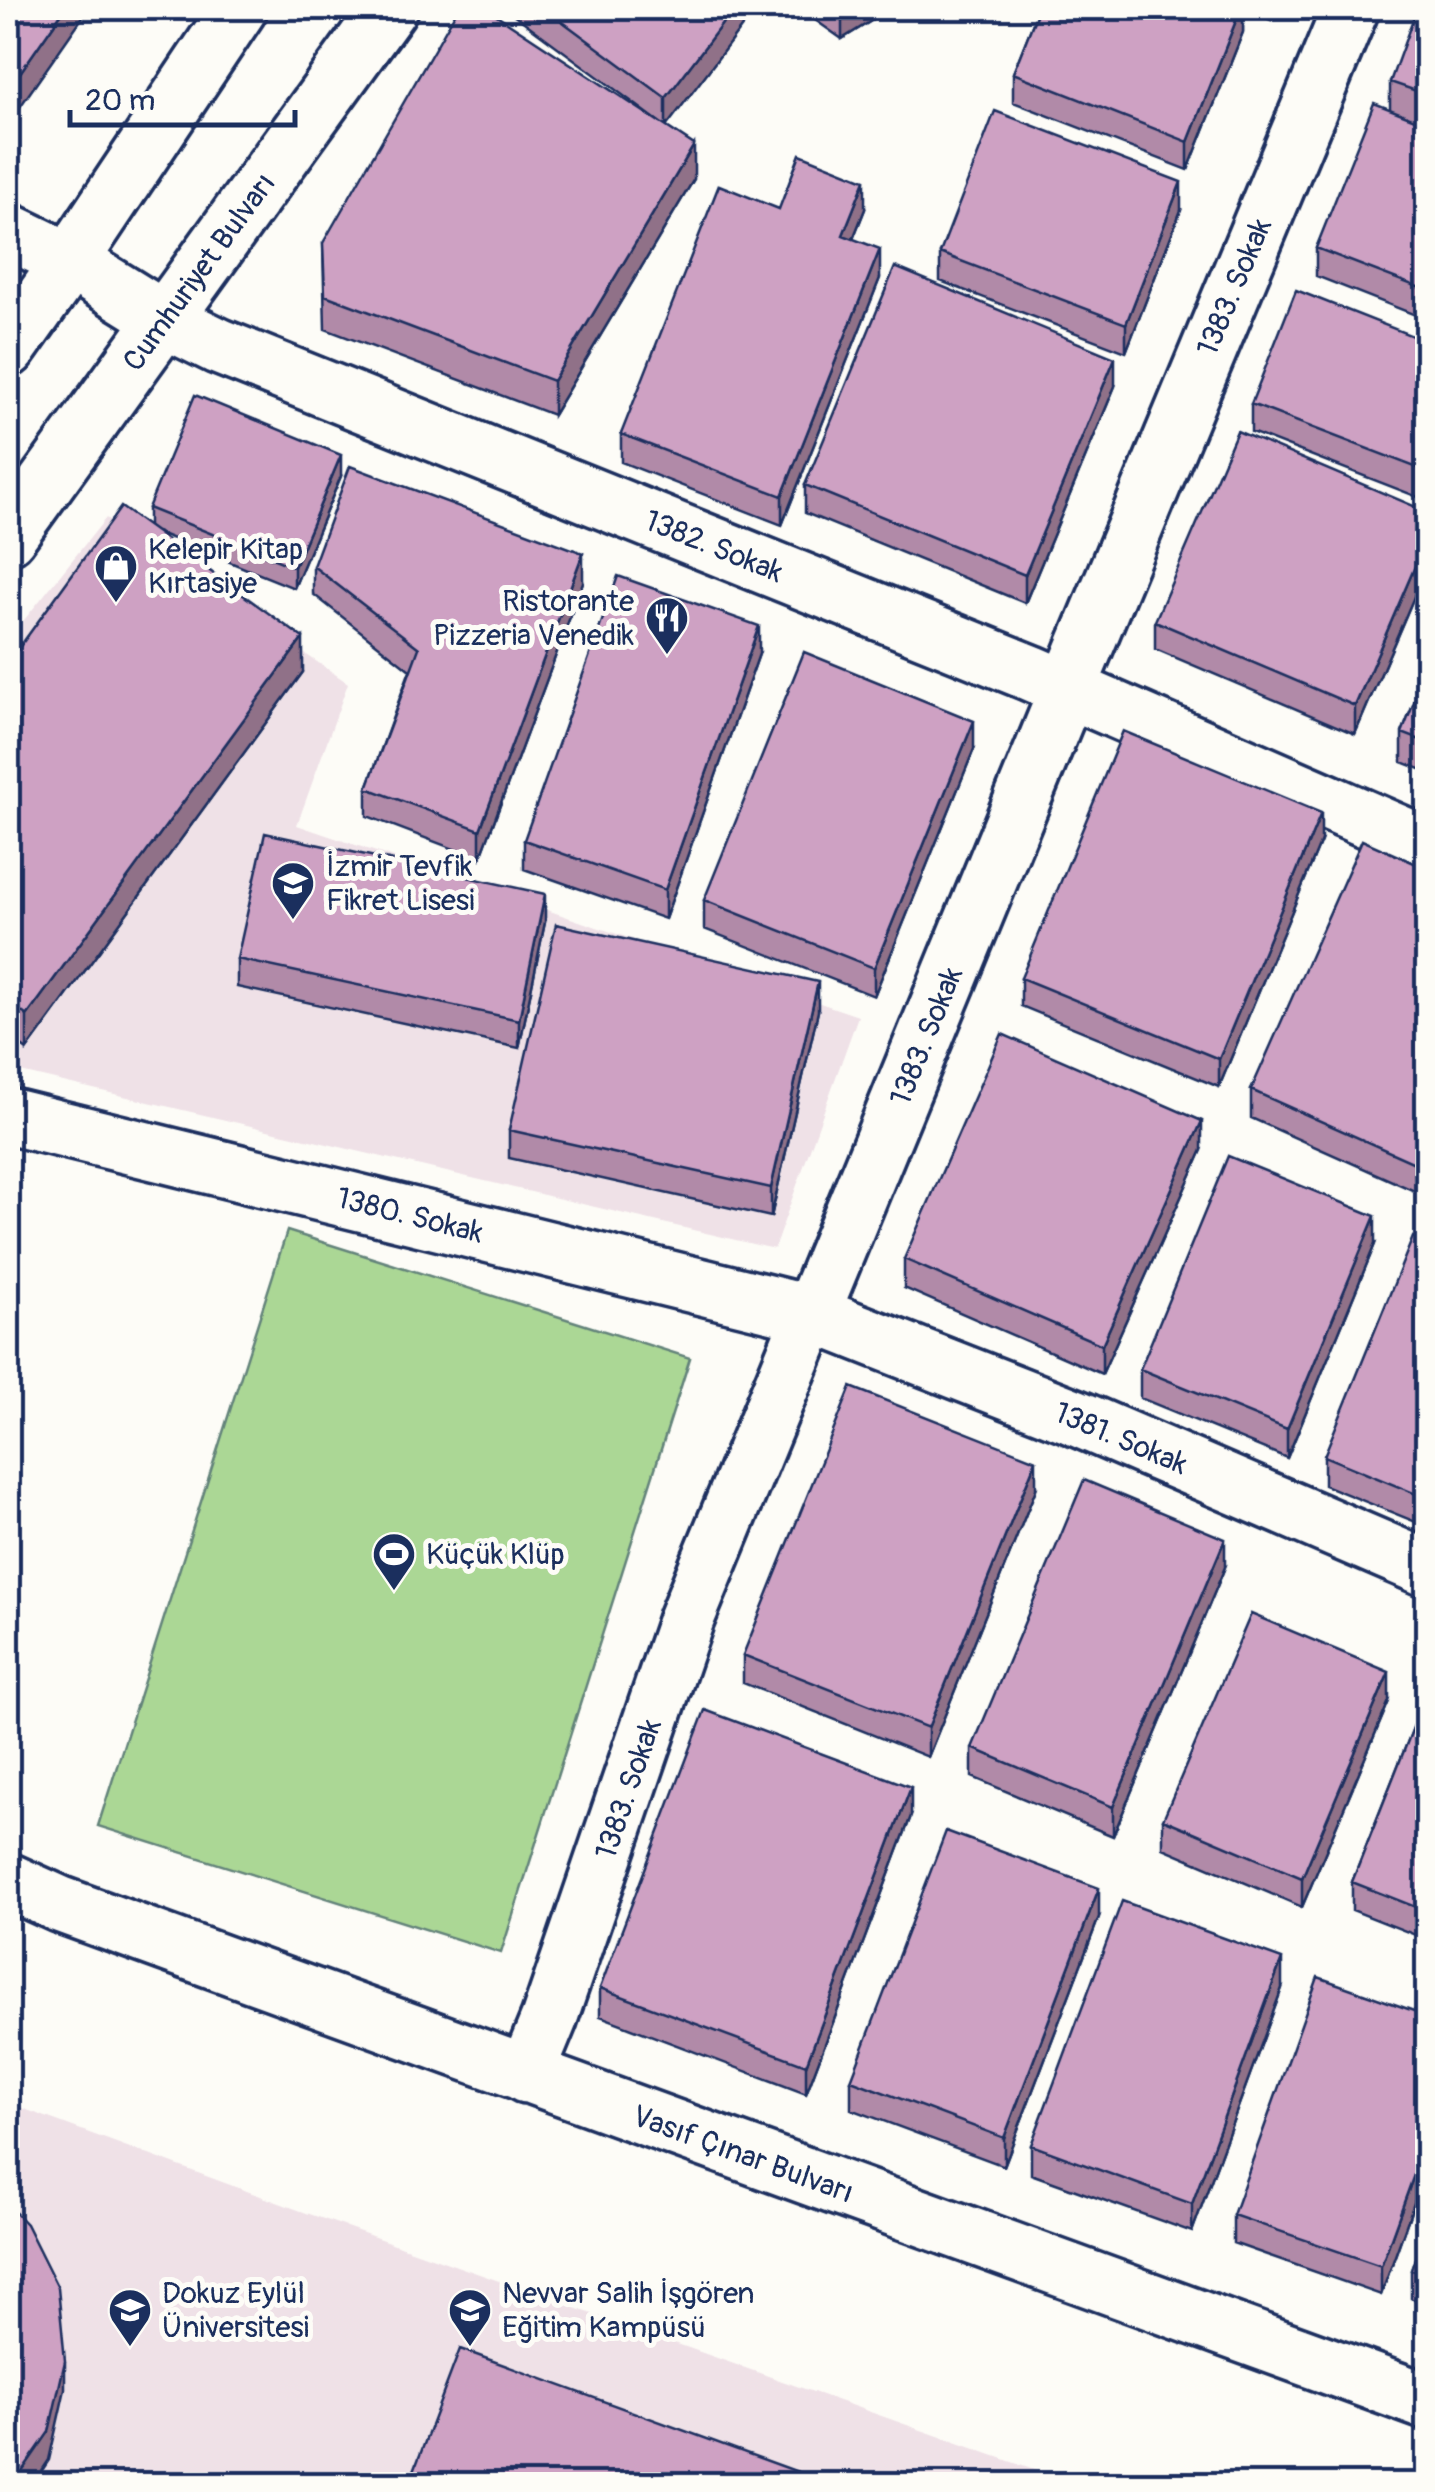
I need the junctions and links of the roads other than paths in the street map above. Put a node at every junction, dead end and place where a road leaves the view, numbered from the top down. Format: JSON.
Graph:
{"nodes":[{"id":1,"x":239,"y":8,"type":"edge"},
{"id":2,"x":389,"y":8,"type":"edge"},
{"id":3,"x":1350,"y":8,"type":"edge"},
{"id":4,"x":8,"y":231,"type":"edge"},
{"id":5,"x":70,"y":262,"type":"junction"},
{"id":6,"x":166,"y":320,"type":"junction"},
{"id":7,"x":8,"y":349,"type":"edge"},
{"id":8,"x":8,"y":536,"type":"edge"},
{"id":9,"x":1068,"y":689,"type":"junction"},
{"id":10,"x":1428,"y":846,"type":"edge"},
{"id":11,"x":8,"y":1116,"type":"edge"},
{"id":12,"x":812,"y":1314,"type":"junction"},
{"id":13,"x":1428,"y":1569,"type":"edge"},
{"id":14,"x":8,"y":1882,"type":"edge"},
{"id":15,"x":8,"y":1892,"type":"edge"},
{"id":16,"x":60,"y":1904,"type":"junction"},
{"id":17,"x":526,"y":2075,"type":"junction"},
{"id":18,"x":1428,"y":2402,"type":"edge"}],
"edges":[{"from":1,"to":5,"type":"street"},
{"from":2,"to":6,"type":"street","name":"Cumhuriyet Bulvarı"},
{"from":3,"to":9,"type":"street","name":"1383. Sokak"},
{"from":4,"to":5,"type":"street","name":"1382. Sokak"},
{"from":5,"to":6,"type":"street","name":"1382. Sokak"},
{"from":5,"to":7,"type":"street"},
{"from":6,"to":8,"type":"street","name":"Cumhuriyet Bulvarı"},
{"from":6,"to":9,"type":"street","name":"1382. Sokak"},
{"from":9,"to":10,"type":"street","name":"1382. Sokak"},
{"from":9,"to":12,"type":"street","name":"1383. Sokak"},
{"from":11,"to":12,"type":"street","name":"1380. Sokak"},
{"from":12,"to":13,"type":"street","name":"1381. Sokak"},
{"from":12,"to":17,"type":"street","name":"1383. Sokak"},
{"from":14,"to":16,"type":"street","name":"Vasıf Çınar Bulvarı"},
{"from":15,"to":16,"type":"street","name":"Vasıf Çınar Bulvarı"},
{"from":16,"to":17,"type":"street","name":"Vasıf Çınar Bulvarı"},
{"from":17,"to":18,"type":"street","name":"Vasıf Çınar Bulvarı"}]}
